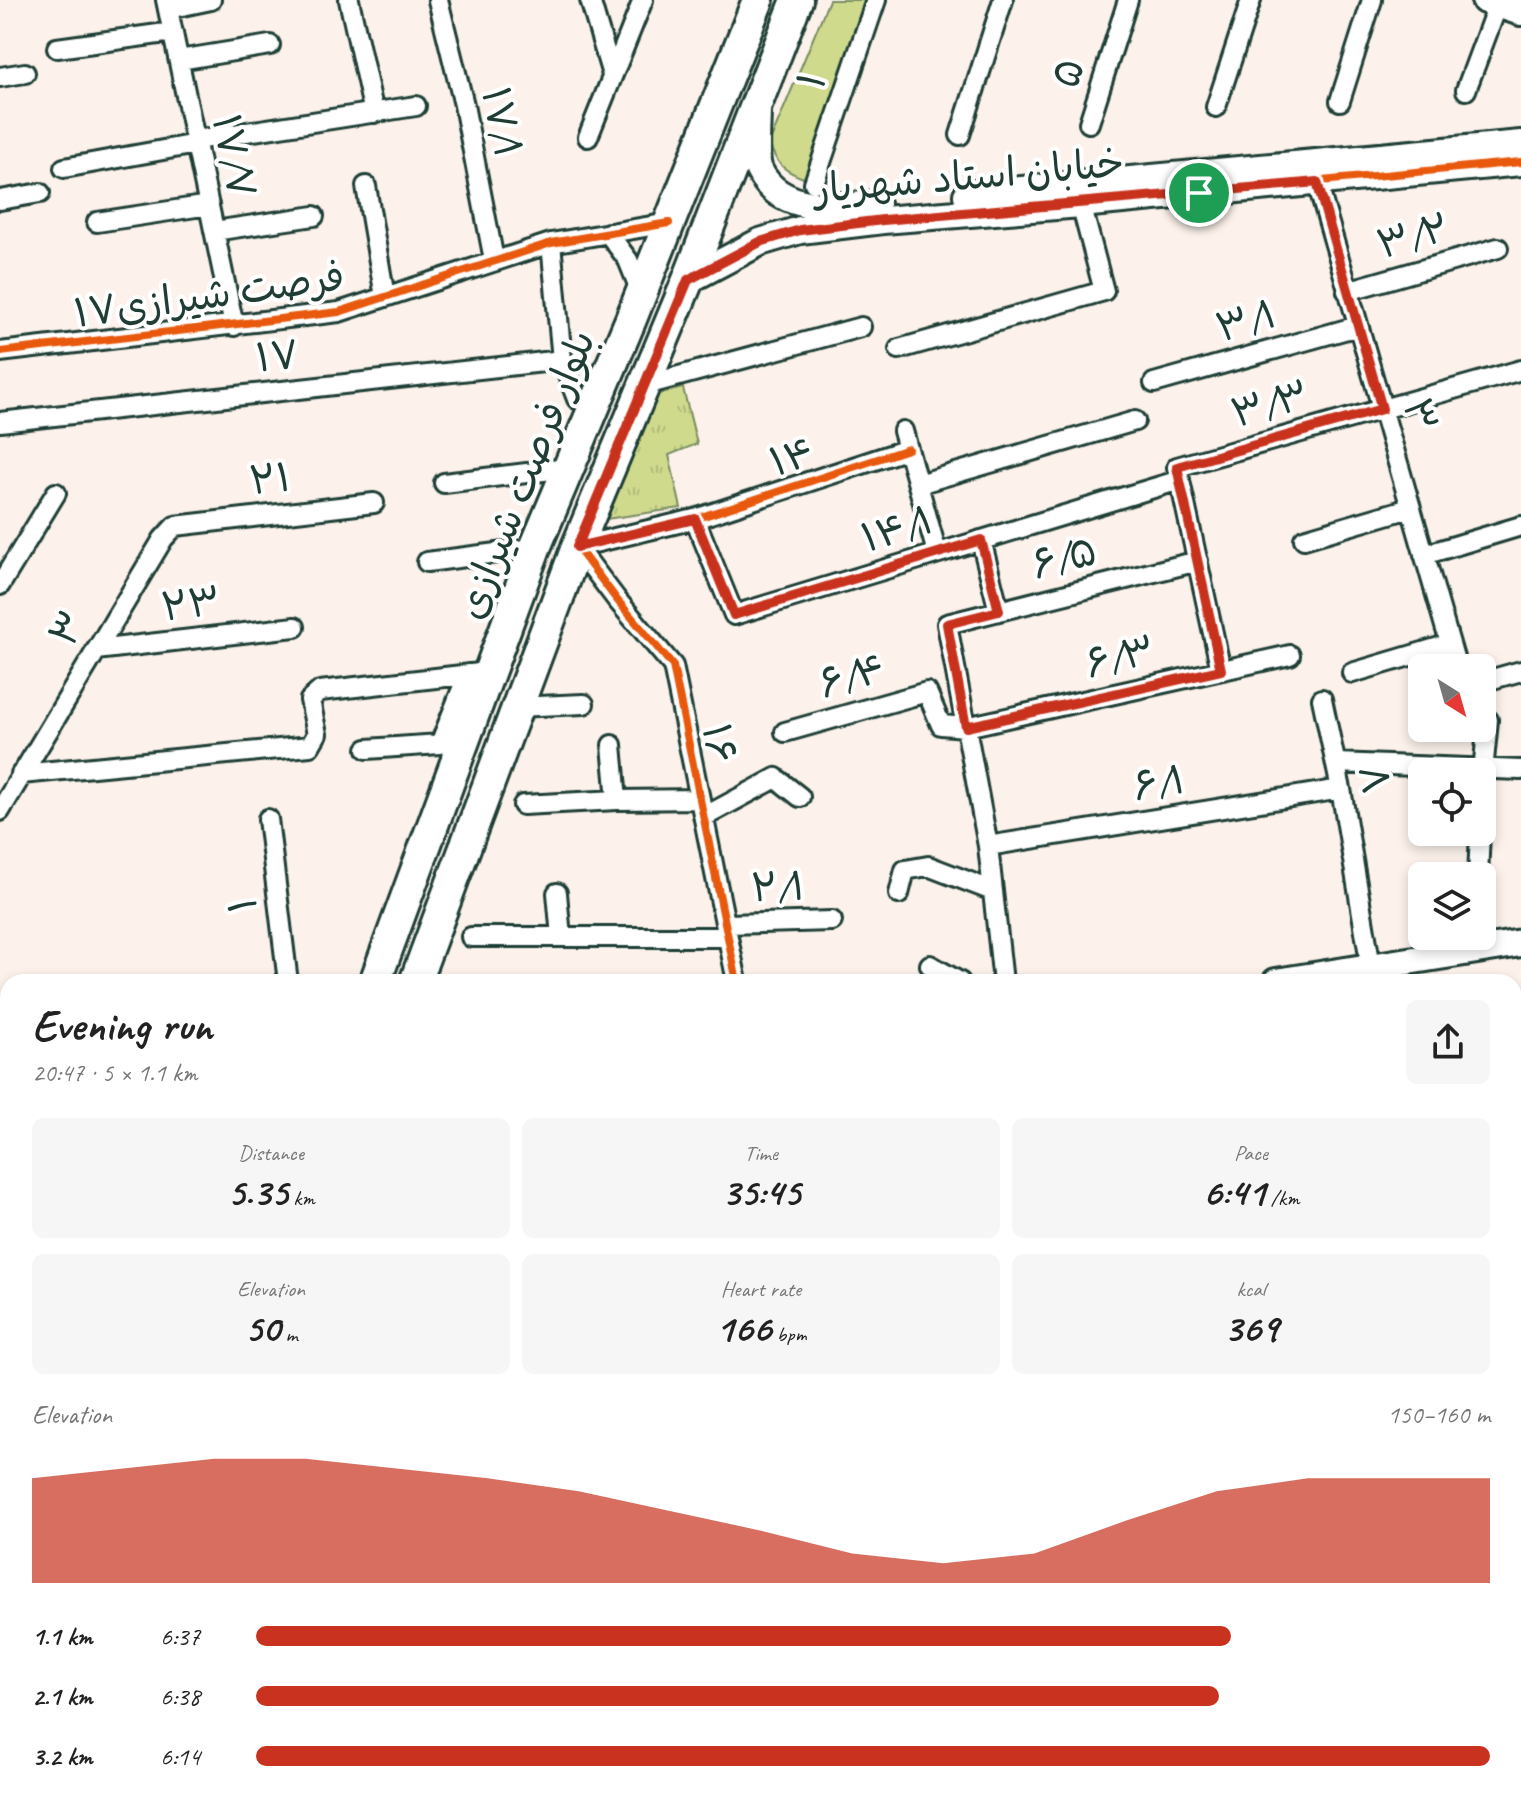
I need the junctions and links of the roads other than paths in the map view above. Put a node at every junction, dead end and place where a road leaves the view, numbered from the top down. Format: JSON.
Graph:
{"nodes":[{"id":1,"x":211,"y":0,"type":"edge"},
{"id":2,"x":349,"y":0,"type":"edge"},
{"id":3,"x":438,"y":0,"type":"edge"},
{"id":4,"x":590,"y":0,"type":"edge"},
{"id":5,"x":643,"y":0,"type":"edge"},
{"id":6,"x":758,"y":0,"type":"edge"},
{"id":7,"x":797,"y":0,"type":"edge"},
{"id":8,"x":876,"y":0,"type":"edge"},
{"id":9,"x":1003,"y":0,"type":"edge"},
{"id":10,"x":1128,"y":0,"type":"edge"},
{"id":11,"x":1251,"y":0,"type":"edge"},
{"id":12,"x":1372,"y":0,"type":"edge"},
{"id":13,"x":167,"y":5,"type":"edge"},
{"id":14,"x":1501,"y":6,"type":"edge"},
{"id":15,"x":173,"y":32,"type":"junction"},
{"id":16,"x":270,"y":45,"type":"dead end"},
{"id":17,"x":57,"y":48,"type":"dead end"},
{"id":18,"x":179,"y":60,"type":"junction"},
{"id":19,"x":25,"y":73,"type":"dead end"},
{"id":20,"x":612,"y":75,"type":"junction"},
{"id":21,"x":0,"y":77,"type":"edge"},
{"id":22,"x":1466,"y":90,"type":"dead end"},
{"id":23,"x":1340,"y":101,"type":"dead end"},
{"id":24,"x":757,"y":103,"type":"junction"},
{"id":25,"x":416,"y":106,"type":"dead end"},
{"id":26,"x":1216,"y":107,"type":"dead end"},
{"id":27,"x":374,"y":113,"type":"junction"},
{"id":28,"x":1089,"y":123,"type":"dead end"},
{"id":29,"x":960,"y":135,"type":"dead end"},
{"id":30,"x":588,"y":137,"type":"dead end"},
{"id":31,"x":196,"y":142,"type":"junction"},
{"id":32,"x":1521,"y":144,"type":"edge"},
{"id":33,"x":1521,"y":162,"type":"edge"},
{"id":34,"x":64,"y":168,"type":"dead end"},
{"id":35,"x":1317,"y":182,"type":"junction"},
{"id":36,"x":814,"y":183,"type":"dead end"},
{"id":37,"x":366,"y":186,"type":"dead end"},
{"id":38,"x":40,"y":193,"type":"dead end"},
{"id":39,"x":0,"y":200,"type":"edge"},
{"id":40,"x":1081,"y":204,"type":"junction"},
{"id":41,"x":209,"y":205,"type":"junction"},
{"id":42,"x":314,"y":216,"type":"dead end"},
{"id":43,"x":97,"y":222,"type":"dead end"},
{"id":44,"x":669,"y":223,"type":"junction"},
{"id":45,"x":214,"y":231,"type":"junction"},
{"id":46,"x":608,"y":233,"type":"junction"},
{"id":47,"x":551,"y":243,"type":"junction"},
{"id":48,"x":1498,"y":248,"type":"dead end"},
{"id":49,"x":494,"y":260,"type":"junction"},
{"id":50,"x":688,"y":280,"type":"junction"},
{"id":51,"x":1347,"y":291,"type":"junction"},
{"id":52,"x":641,"y":292,"type":"junction"},
{"id":53,"x":385,"y":297,"type":"junction"},
{"id":54,"x":234,"y":326,"type":"junction"},
{"id":55,"x":1358,"y":326,"type":"junction"},
{"id":56,"x":861,"y":327,"type":"dead end"},
{"id":57,"x":899,"y":349,"type":"dead end"},
{"id":58,"x":0,"y":352,"type":"edge"},
{"id":59,"x":562,"y":360,"type":"junction"},
{"id":60,"x":1521,"y":370,"type":"edge"},
{"id":61,"x":1154,"y":383,"type":"dead end"},
{"id":62,"x":642,"y":386,"type":"junction"},
{"id":63,"x":577,"y":399,"type":"dead end"},
{"id":64,"x":1382,"y":409,"type":"junction"},
{"id":65,"x":1135,"y":421,"type":"dead end"},
{"id":66,"x":0,"y":422,"type":"edge"},
{"id":67,"x":568,"y":468,"type":"junction"},
{"id":68,"x":1179,"y":473,"type":"junction"},
{"id":69,"x":444,"y":483,"type":"dead end"},
{"id":70,"x":918,"y":484,"type":"junction"},
{"id":71,"x":56,"y":493,"type":"dead end"},
{"id":72,"x":374,"y":503,"type":"dead end"},
{"id":73,"x":1410,"y":508,"type":"junction"},
{"id":74,"x":695,"y":519,"type":"junction"},
{"id":75,"x":175,"y":526,"type":"joint"},
{"id":76,"x":1521,"y":526,"type":"edge"},
{"id":77,"x":1304,"y":539,"type":"dead end"},
{"id":78,"x":981,"y":540,"type":"junction"},
{"id":79,"x":577,"y":547,"type":"junction"},
{"id":80,"x":535,"y":548,"type":"junction"},
{"id":81,"x":937,"y":553,"type":"junction"},
{"id":82,"x":1424,"y":555,"type":"junction"},
{"id":83,"x":1198,"y":561,"type":"junction"},
{"id":84,"x":427,"y":562,"type":"dead end"},
{"id":85,"x":0,"y":585,"type":"edge"},
{"id":86,"x":999,"y":611,"type":"junction"},
{"id":87,"x":295,"y":627,"type":"dead end"},
{"id":88,"x":1450,"y":644,"type":"junction"},
{"id":89,"x":96,"y":650,"type":"junction"},
{"id":90,"x":1453,"y":654,"type":"edge"},
{"id":91,"x":1290,"y":655,"type":"dead end"},
{"id":92,"x":1221,"y":670,"type":"junction"},
{"id":93,"x":1521,"y":671,"type":"edge"},
{"id":94,"x":478,"y":673,"type":"junction"},
{"id":95,"x":1352,"y":673,"type":"dead end"},
{"id":96,"x":1496,"y":678,"type":"edge"},
{"id":97,"x":1322,"y":699,"type":"dead end"},
{"id":98,"x":584,"y":704,"type":"dead end"},
{"id":99,"x":515,"y":707,"type":"junction"},
{"id":100,"x":966,"y":727,"type":"junction"},
{"id":101,"x":785,"y":732,"type":"dead end"},
{"id":102,"x":453,"y":740,"type":"junction"},
{"id":103,"x":612,"y":745,"type":"dead end"},
{"id":104,"x":367,"y":749,"type":"dead end"},
{"id":105,"x":1336,"y":763,"type":"junction"},
{"id":106,"x":1408,"y":769,"type":"edge"},
{"id":107,"x":1521,"y":770,"type":"edge"},
{"id":108,"x":1496,"y":773,"type":"edge"},
{"id":109,"x":21,"y":774,"type":"junction"},
{"id":110,"x":1341,"y":789,"type":"junction"},
{"id":111,"x":800,"y":797,"type":"dead end"},
{"id":112,"x":617,"y":800,"type":"junction"},
{"id":113,"x":523,"y":805,"type":"dead end"},
{"id":114,"x":702,"y":808,"type":"junction"},
{"id":115,"x":0,"y":811,"type":"edge"},
{"id":116,"x":268,"y":819,"type":"dead end"},
{"id":117,"x":988,"y":846,"type":"junction"},
{"id":118,"x":993,"y":891,"type":"junction"},
{"id":119,"x":557,"y":893,"type":"dead end"},
{"id":120,"x":899,"y":894,"type":"dead end"},
{"id":121,"x":832,"y":921,"type":"dead end"},
{"id":122,"x":727,"y":930,"type":"junction"},
{"id":123,"x":471,"y":937,"type":"dead end"},
{"id":124,"x":561,"y":937,"type":"junction"},
{"id":125,"x":1521,"y":943,"type":"edge"},
{"id":126,"x":930,"y":965,"type":"dead end"},
{"id":127,"x":1371,"y":967,"type":"junction"},
{"id":128,"x":287,"y":974,"type":"edge"},
{"id":129,"x":378,"y":974,"type":"edge"},
{"id":130,"x":418,"y":974,"type":"edge"},
{"id":131,"x":735,"y":974,"type":"edge"},
{"id":132,"x":946,"y":974,"type":"edge"},
{"id":133,"x":1002,"y":974,"type":"edge"},
{"id":134,"x":1327,"y":974,"type":"edge"}],
"edges":[{"from":1,"to":13,"type":"street"},
{"from":2,"to":27,"type":"street"},
{"from":3,"to":49,"type":"street","name":"۱۷/۱"},
{"from":4,"to":20,"type":"street"},
{"from":5,"to":20,"type":"street"},
{"from":6,"to":44,"type":"main road","name":"بلوار فرصت شیرازی"},
{"from":7,"to":24,"type":"main road","name":"بلوار فرصت شیرازی"},
{"from":8,"to":36,"type":"street","name":"۱"},
{"from":9,"to":29,"type":"street"},
{"from":10,"to":28,"type":"street","name":"۵"},
{"from":11,"to":26,"type":"street"},
{"from":12,"to":23,"type":"street"},
{"from":13,"to":15,"type":"street","name":"۱۷/۷"},
{"from":14,"to":22,"type":"street"},
{"from":15,"to":17,"type":"street"},
{"from":15,"to":18,"type":"street","name":"۱۷/۷"},
{"from":16,"to":18,"type":"street"},
{"from":18,"to":31,"type":"street","name":"۱۷/۷"},
{"from":19,"to":21,"type":"street"},
{"from":20,"to":30,"type":"street"},
{"from":24,"to":32,"type":"street","name":"خیابان استاد شهریار"},
{"from":24,"to":50,"type":"main road","name":"بلوار فرصت شیرازی"},
{"from":25,"to":27,"type":"street"},
{"from":27,"to":31,"type":"street"},
{"from":31,"to":34,"type":"street"},
{"from":31,"to":41,"type":"street","name":"۱۷/۷"},
{"from":33,"to":35,"type":"street","name":"خیابان استاد شهریار"},
{"from":35,"to":40,"type":"street","name":"خیابان استاد شهریار"},
{"from":35,"to":51,"type":"street","name":"۳"},
{"from":37,"to":53,"type":"street"},
{"from":38,"to":39,"type":"street"},
{"from":40,"to":50,"type":"street","name":"خیابان استاد شهریار"},
{"from":40,"to":57,"type":"street"},
{"from":41,"to":43,"type":"street"},
{"from":41,"to":45,"type":"street","name":"۱۷/۷"},
{"from":42,"to":45,"type":"street"},
{"from":44,"to":46,"type":"street","name":"۱۷فرصت شیرازی"},
{"from":44,"to":52,"type":"main road","name":"بلوار فرصت شیرازی"},
{"from":45,"to":54,"type":"street","name":"۱۷/۷"},
{"from":46,"to":47,"type":"street","name":"۱۷فرصت شیرازی"},
{"from":46,"to":52,"type":"street"},
{"from":47,"to":49,"type":"street","name":"۱۷فرصت شیرازی"},
{"from":47,"to":59,"type":"street"},
{"from":48,"to":51,"type":"street","name":"۳/۲"},
{"from":49,"to":53,"type":"street","name":"۱۷فرصت شیرازی"},
{"from":50,"to":62,"type":"main road","name":"بلوار فرصت شیرازی"},
{"from":51,"to":55,"type":"street","name":"۳"},
{"from":52,"to":67,"type":"main road","name":"بلوار فرصت شیرازی"},
{"from":53,"to":54,"type":"street","name":"۱۷فرصت شیرازی"},
{"from":54,"to":58,"type":"street","name":"۱۷فرصت شیرازی"},
{"from":55,"to":61,"type":"street","name":"۳/۱"},
{"from":55,"to":64,"type":"street","name":"۳"},
{"from":56,"to":62,"type":"street"},
{"from":59,"to":63,"type":"street"},
{"from":59,"to":66,"type":"street","name":"۱۷"},
{"from":60,"to":64,"type":"street","name":"۳/۳"},
{"from":62,"to":79,"type":"main road","name":"بلوار فرصت شیرازی"},
{"from":64,"to":68,"type":"street","name":"۳/۳"},
{"from":64,"to":73,"type":"street","name":"۳"},
{"from":65,"to":70,"type":"street"},
{"from":67,"to":69,"type":"street"},
{"from":67,"to":80,"type":"main road","name":"بلوار فرصت شیرازی"},
{"from":68,"to":78,"type":"street","name":"۱۴/۱"},
{"from":68,"to":83,"type":"street"},
{"from":70,"to":74,"type":"street","name":"۱۴"},
{"from":70,"to":81,"type":"street"},
{"from":71,"to":85,"type":"street"},
{"from":72,"to":75,"type":"street","name":"۲۱"},
{"from":73,"to":77,"type":"street"},
{"from":73,"to":82,"type":"street","name":"۳"},
{"from":74,"to":79,"type":"street","name":"۱۴"},
{"from":74,"to":81,"type":"street","name":"۱۴/۱"},
{"from":75,"to":89,"type":"street","name":"۳"},
{"from":76,"to":82,"type":"street"},
{"from":78,"to":81,"type":"street","name":"۱۴/۱"},
{"from":78,"to":86,"type":"street"},
{"from":79,"to":99,"type":"main road","name":"بلوار فرصت شیرازی"},
{"from":79,"to":114,"type":"street","name":"۱۶"},
{"from":80,"to":84,"type":"street"},
{"from":80,"to":94,"type":"main road","name":"بلوار فرصت شیرازی"},
{"from":82,"to":88,"type":"street","name":"۳"},
{"from":83,"to":86,"type":"street","name":"۶/۵"},
{"from":83,"to":92,"type":"street"},
{"from":86,"to":100,"type":"street","name":"۶/۵"},
{"from":87,"to":89,"type":"street","name":"۲۳"},
{"from":88,"to":90,"type":"street","name":"۳"},
{"from":88,"to":95,"type":"street"},
{"from":89,"to":109,"type":"street","name":"۳"},
{"from":91,"to":92,"type":"street","name":"۶/۳"},
{"from":92,"to":100,"type":"street","name":"۶/۳"},
{"from":93,"to":96,"type":"street"},
{"from":94,"to":102,"type":"main road","name":"بلوار فرصت شیرازی"},
{"from":94,"to":109,"type":"street"},
{"from":97,"to":105,"type":"street","name":"۸"},
{"from":98,"to":99,"type":"street"},
{"from":99,"to":130,"type":"main road","name":"بلوار فرصت شیرازی"},
{"from":100,"to":101,"type":"street","name":"۶/۴"},
{"from":100,"to":117,"type":"street"},
{"from":102,"to":104,"type":"street"},
{"from":102,"to":129,"type":"main road","name":"بلوار فرصت شیرازی"},
{"from":103,"to":112,"type":"street"},
{"from":105,"to":106,"type":"street"},
{"from":105,"to":110,"type":"street","name":"۸"},
{"from":107,"to":108,"type":"street"},
{"from":109,"to":115,"type":"street","name":"۳"},
{"from":110,"to":117,"type":"street","name":"۶/۱"},
{"from":110,"to":127,"type":"street","name":"۸"},
{"from":111,"to":114,"type":"street"},
{"from":112,"to":113,"type":"street"},
{"from":112,"to":114,"type":"street"},
{"from":114,"to":122,"type":"street","name":"۱۶"},
{"from":116,"to":128,"type":"street","name":"۱"},
{"from":117,"to":118,"type":"street"},
{"from":118,"to":120,"type":"street"},
{"from":118,"to":133,"type":"street"},
{"from":119,"to":124,"type":"street"},
{"from":121,"to":122,"type":"street","name":"۲/۱"},
{"from":122,"to":124,"type":"street","name":"۲/۱"},
{"from":122,"to":131,"type":"street","name":"۱۶"},
{"from":123,"to":124,"type":"street","name":"۲/۱"},
{"from":125,"to":127,"type":"street"},
{"from":126,"to":132,"type":"street"},
{"from":127,"to":134,"type":"street"}]}
